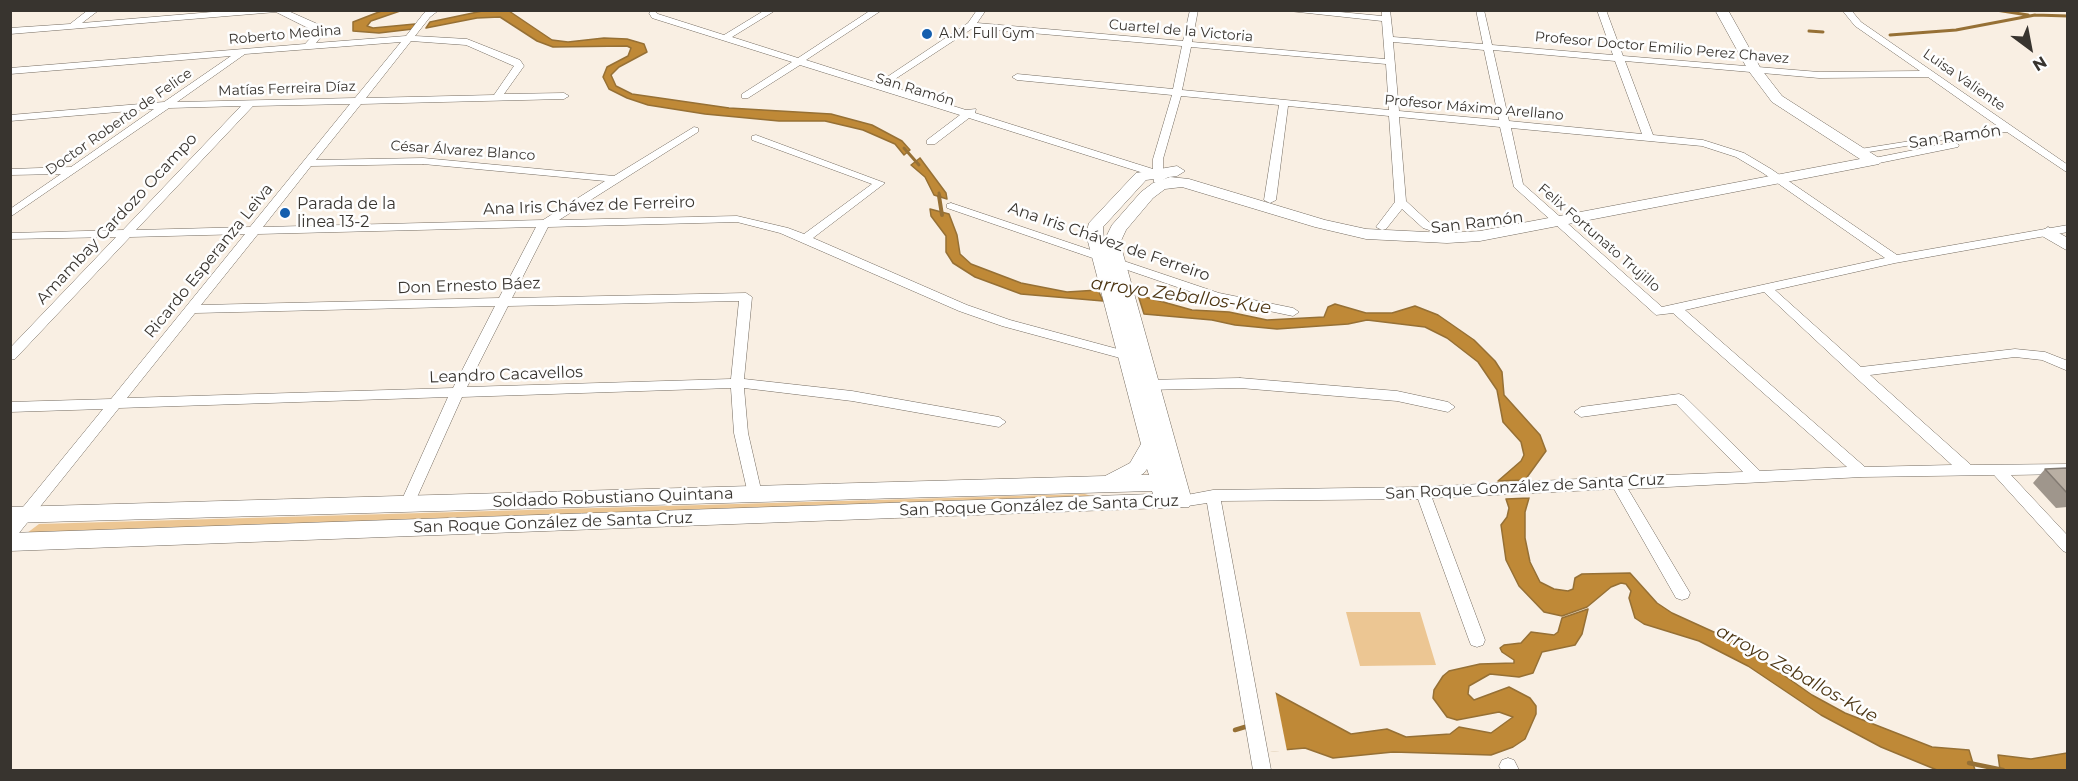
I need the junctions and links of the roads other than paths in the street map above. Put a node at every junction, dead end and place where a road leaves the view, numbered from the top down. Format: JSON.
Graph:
{"nodes":[{"id":1,"x":95,"y":10,"type":"edge"},
{"id":2,"x":276,"y":10,"type":"edge"},
{"id":3,"x":435,"y":10,"type":"edge"},
{"id":4,"x":772,"y":10,"type":"edge"},
{"id":5,"x":878,"y":10,"type":"edge"},
{"id":6,"x":982,"y":10,"type":"edge"},
{"id":7,"x":1194,"y":10,"type":"edge"},
{"id":8,"x":1284,"y":10,"type":"edge"},
{"id":9,"x":1480,"y":10,"type":"edge"},
{"id":10,"x":1601,"y":10,"type":"edge"},
{"id":11,"x":1721,"y":10,"type":"edge"},
{"id":12,"x":1846,"y":10,"type":"edge"},
{"id":13,"x":652,"y":11,"type":"edge"},
{"id":14,"x":1386,"y":15,"type":"edge"},
{"id":15,"x":970,"y":25,"type":"junction"},
{"id":16,"x":72,"y":26,"type":"junction"},
{"id":17,"x":418,"y":29,"type":"junction"},
{"id":18,"x":10,"y":31,"type":"edge"},
{"id":19,"x":729,"y":35,"type":"junction"},
{"id":20,"x":1390,"y":39,"type":"junction"},
{"id":21,"x":308,"y":46,"type":"junction"},
{"id":22,"x":1187,"y":46,"type":"junction"},
{"id":23,"x":1490,"y":47,"type":"junction"},
{"id":24,"x":243,"y":52,"type":"junction"},
{"id":25,"x":802,"y":58,"type":"junction"},
{"id":26,"x":1617,"y":58,"type":"junction"},
{"id":27,"x":1389,"y":62,"type":"junction"},
{"id":28,"x":1755,"y":70,"type":"junction"},
{"id":29,"x":10,"y":71,"type":"edge"},
{"id":30,"x":1931,"y":74,"type":"junction"},
{"id":31,"x":1017,"y":77,"type":"dead end"},
{"id":32,"x":883,"y":83,"type":"junction"},
{"id":33,"x":1177,"y":93,"type":"junction"},
{"id":34,"x":498,"y":96,"type":"junction"},
{"id":35,"x":564,"y":96,"type":"dead end"},
{"id":36,"x":745,"y":96,"type":"dead end"},
{"id":37,"x":361,"y":100,"type":"junction"},
{"id":38,"x":1284,"y":103,"type":"junction"},
{"id":39,"x":249,"y":104,"type":"junction"},
{"id":40,"x":167,"y":105,"type":"junction"},
{"id":41,"x":971,"y":111,"type":"junction"},
{"id":42,"x":1394,"y":114,"type":"junction"},
{"id":43,"x":10,"y":118,"type":"edge"},
{"id":44,"x":1506,"y":125,"type":"junction"},
{"id":45,"x":694,"y":129,"type":"dead end"},
{"id":46,"x":2011,"y":129,"type":"junction"},
{"id":47,"x":1648,"y":136,"type":"junction"},
{"id":48,"x":756,"y":138,"type":"dead end"},
{"id":49,"x":931,"y":142,"type":"dead end"},
{"id":50,"x":1867,"y":157,"type":"junction"},
{"id":51,"x":308,"y":163,"type":"junction"},
{"id":52,"x":73,"y":170,"type":"junction"},
{"id":53,"x":2067,"y":170,"type":"edge"},
{"id":54,"x":10,"y":172,"type":"edge"},
{"id":55,"x":1159,"y":172,"type":"junction"},
{"id":56,"x":1774,"y":175,"type":"junction"},
{"id":57,"x":616,"y":179,"type":"junction"},
{"id":58,"x":1269,"y":200,"type":"junction"},
{"id":59,"x":1401,"y":202,"type":"junction"},
{"id":60,"x":951,"y":206,"type":"dead end"},
{"id":61,"x":10,"y":214,"type":"edge"},
{"id":62,"x":1553,"y":217,"type":"junction"},
{"id":63,"x":543,"y":225,"type":"junction"},
{"id":64,"x":1382,"y":227,"type":"junction"},
{"id":65,"x":2067,"y":228,"type":"edge"},
{"id":66,"x":1435,"y":229,"type":"junction"},
{"id":67,"x":255,"y":231,"type":"junction"},
{"id":68,"x":2048,"y":232,"type":"junction"},
{"id":69,"x":125,"y":234,"type":"junction"},
{"id":70,"x":10,"y":236,"type":"edge"},
{"id":71,"x":805,"y":239,"type":"junction"},
{"id":72,"x":2067,"y":246,"type":"edge"},
{"id":73,"x":1108,"y":260,"type":"junction"},
{"id":74,"x":1895,"y":260,"type":"junction"},
{"id":75,"x":1768,"y":290,"type":"junction"},
{"id":76,"x":504,"y":301,"type":"junction"},
{"id":77,"x":192,"y":309,"type":"junction"},
{"id":78,"x":1676,"y":309,"type":"junction"},
{"id":79,"x":1293,"y":312,"type":"dead end"},
{"id":80,"x":10,"y":356,"type":"edge"},
{"id":81,"x":1137,"y":358,"type":"junction"},
{"id":82,"x":2067,"y":367,"type":"edge"},
{"id":83,"x":1858,"y":372,"type":"junction"},
{"id":84,"x":737,"y":383,"type":"junction"},
{"id":85,"x":1144,"y":385,"type":"junction"},
{"id":86,"x":457,"y":393,"type":"junction"},
{"id":87,"x":116,"y":404,"type":"junction"},
{"id":88,"x":10,"y":407,"type":"edge"},
{"id":89,"x":1448,"y":407,"type":"dead end"},
{"id":90,"x":1581,"y":412,"type":"dead end"},
{"id":91,"x":999,"y":422,"type":"dead end"},
{"id":92,"x":1151,"y":446,"type":"junction"},
{"id":93,"x":2067,"y":469,"type":"edge"},
{"id":94,"x":1999,"y":471,"type":"junction"},
{"id":95,"x":1862,"y":472,"type":"junction"},
{"id":96,"x":1968,"y":472,"type":"junction"},
{"id":97,"x":1757,"y":477,"type":"junction"},
{"id":98,"x":1617,"y":482,"type":"junction"},
{"id":99,"x":1106,"y":484,"type":"junction"},
{"id":100,"x":1171,"y":492,"type":"junction"},
{"id":101,"x":1423,"y":493,"type":"junction"},
{"id":102,"x":755,"y":494,"type":"junction"},
{"id":103,"x":1213,"y":496,"type":"junction"},
{"id":104,"x":407,"y":504,"type":"junction"},
{"id":105,"x":18,"y":515,"type":"edge"},
{"id":106,"x":10,"y":534,"type":"edge"},
{"id":107,"x":10,"y":542,"type":"edge"},
{"id":108,"x":2067,"y":547,"type":"edge"},
{"id":109,"x":1682,"y":594,"type":"dead end"},
{"id":110,"x":1477,"y":640,"type":"dead end"},
{"id":111,"x":1260,"y":762,"type":"edge"}],
"edges":[{"from":1,"to":16,"type":"street"},
{"from":2,"to":16,"type":"street"},
{"from":2,"to":21,"type":"street"},
{"from":3,"to":17,"type":"street","name":"Ricardo Esperanza Leiva"},
{"from":4,"to":19,"type":"street"},
{"from":5,"to":25,"type":"street"},
{"from":6,"to":15,"type":"street"},
{"from":7,"to":22,"type":"street"},
{"from":8,"to":14,"type":"street"},
{"from":9,"to":23,"type":"street","name":"Felix Fortunato Trujillo"},
{"from":10,"to":26,"type":"street"},
{"from":11,"to":28,"type":"street"},
{"from":12,"to":30,"type":"street","name":"Luisa Valiente"},
{"from":13,"to":19,"type":"street","name":"San Ramón"},
{"from":14,"to":20,"type":"street"},
{"from":15,"to":22,"type":"street","name":"Cuartel de la Victoria"},
{"from":15,"to":32,"type":"street"},
{"from":16,"to":18,"type":"street"},
{"from":17,"to":21,"type":"street","name":"Roberto Medina"},
{"from":17,"to":34,"type":"street","name":"Roberto Medina"},
{"from":17,"to":37,"type":"street","name":"Ricardo Esperanza Leiva"},
{"from":19,"to":25,"type":"street","name":"San Ramón"},
{"from":20,"to":23,"type":"street","name":"Profesor Doctor Emilio Perez Chavez"},
{"from":20,"to":27,"type":"street"},
{"from":21,"to":24,"type":"street","name":"Roberto Medina"},
{"from":22,"to":27,"type":"street","name":"Cuartel de la Victoria"},
{"from":22,"to":33,"type":"street"},
{"from":23,"to":26,"type":"street","name":"Profesor Doctor Emilio Perez Chavez"},
{"from":23,"to":44,"type":"street","name":"Felix Fortunato Trujillo"},
{"from":24,"to":29,"type":"street","name":"Roberto Medina"},
{"from":24,"to":40,"type":"street","name":"Doctor Roberto de Felice"},
{"from":25,"to":32,"type":"street","name":"San Ramón"},
{"from":25,"to":36,"type":"street"},
{"from":26,"to":28,"type":"street","name":"Profesor Doctor Emilio Perez Chavez"},
{"from":26,"to":47,"type":"street"},
{"from":27,"to":42,"type":"street"},
{"from":28,"to":30,"type":"street","name":"Profesor Doctor Emilio Perez Chavez"},
{"from":28,"to":50,"type":"street"},
{"from":30,"to":46,"type":"street","name":"Luisa Valiente"},
{"from":31,"to":33,"type":"street","name":"Profesor Máximo Arellano"},
{"from":32,"to":41,"type":"street","name":"San Ramón"},
{"from":33,"to":38,"type":"street","name":"Profesor Máximo Arellano"},
{"from":33,"to":55,"type":"street"},
{"from":34,"to":35,"type":"street","name":"Matías Ferreira Díaz"},
{"from":34,"to":37,"type":"street","name":"Matías Ferreira Díaz"},
{"from":37,"to":39,"type":"street","name":"Matías Ferreira Díaz"},
{"from":37,"to":51,"type":"street","name":"Ricardo Esperanza Leiva"},
{"from":38,"to":42,"type":"street","name":"Profesor Máximo Arellano"},
{"from":38,"to":58,"type":"street"},
{"from":39,"to":40,"type":"street","name":"Matías Ferreira Díaz"},
{"from":39,"to":69,"type":"street","name":"Amambay Cardozo Ocampo"},
{"from":40,"to":43,"type":"street","name":"Matías Ferreira Díaz"},
{"from":40,"to":52,"type":"street","name":"Doctor Roberto de Felice"},
{"from":41,"to":49,"type":"street"},
{"from":41,"to":55,"type":"street","name":"San Ramón"},
{"from":42,"to":44,"type":"street","name":"Profesor Máximo Arellano"},
{"from":42,"to":59,"type":"street"},
{"from":44,"to":47,"type":"street","name":"Profesor Máximo Arellano"},
{"from":44,"to":62,"type":"street","name":"Felix Fortunato Trujillo"},
{"from":45,"to":57,"type":"street"},
{"from":46,"to":50,"type":"street","name":"San Ramón"},
{"from":46,"to":50,"type":"street","name":"San Ramón"},
{"from":46,"to":53,"type":"street","name":"Luisa Valiente"},
{"from":47,"to":56,"type":"street","name":"Profesor Máximo Arellano"},
{"from":48,"to":71,"type":"street"},
{"from":50,"to":56,"type":"street","name":"San Ramón"},
{"from":51,"to":57,"type":"street","name":"César Álvarez Blanco"},
{"from":51,"to":67,"type":"street","name":"Ricardo Esperanza Leiva"},
{"from":52,"to":54,"type":"street"},
{"from":52,"to":61,"type":"street","name":"Doctor Roberto de Felice"},
{"from":55,"to":58,"type":"street","name":"San Ramón"},
{"from":55,"to":62,"type":"street","name":"San Ramón"},
{"from":55,"to":73,"type":"street"},
{"from":56,"to":62,"type":"street","name":"San Ramón"},
{"from":56,"to":74,"type":"street","name":"Profesor Máximo Arellano"},
{"from":57,"to":63,"type":"street"},
{"from":58,"to":64,"type":"street","name":"San Ramón"},
{"from":59,"to":64,"type":"street"},
{"from":59,"to":66,"type":"street"},
{"from":60,"to":73,"type":"street","name":"Ana Iris Chávez de Ferreiro"},
{"from":62,"to":66,"type":"street","name":"San Ramón"},
{"from":62,"to":78,"type":"street","name":"Felix Fortunato Trujillo"},
{"from":63,"to":67,"type":"street","name":"Ana Iris Chávez de Ferreiro"},
{"from":63,"to":71,"type":"street","name":"Ana Iris Chávez de Ferreiro"},
{"from":63,"to":76,"type":"street"},
{"from":64,"to":66,"type":"street","name":"San Ramón"},
{"from":65,"to":68,"type":"street"},
{"from":67,"to":69,"type":"street","name":"Ana Iris Chávez de Ferreiro"},
{"from":67,"to":77,"type":"street","name":"Ricardo Esperanza Leiva"},
{"from":68,"to":72,"type":"street"},
{"from":68,"to":74,"type":"street"},
{"from":69,"to":70,"type":"street","name":"Ana Iris Chávez de Ferreiro"},
{"from":69,"to":80,"type":"street","name":"Amambay Cardozo Ocampo"},
{"from":71,"to":81,"type":"street","name":"Ana Iris Chávez de Ferreiro"},
{"from":73,"to":79,"type":"street","name":"Ana Iris Chávez de Ferreiro"},
{"from":73,"to":81,"type":"street"},
{"from":74,"to":75,"type":"street"},
{"from":75,"to":78,"type":"street"},
{"from":75,"to":83,"type":"street"},
{"from":76,"to":77,"type":"street","name":"Don Ernesto Báez"},
{"from":76,"to":84,"type":"street","name":"Don Ernesto Báez"},
{"from":76,"to":86,"type":"street"},
{"from":77,"to":87,"type":"street","name":"Ricardo Esperanza Leiva"},
{"from":78,"to":95,"type":"street"},
{"from":81,"to":85,"type":"street"},
{"from":82,"to":83,"type":"street"},
{"from":83,"to":96,"type":"street"},
{"from":84,"to":86,"type":"street","name":"Leandro Cacavellos"},
{"from":84,"to":91,"type":"street","name":"Leandro Cacavellos"},
{"from":84,"to":102,"type":"street"},
{"from":85,"to":89,"type":"street"},
{"from":85,"to":92,"type":"street"},
{"from":85,"to":100,"type":"street"},
{"from":86,"to":87,"type":"street","name":"Leandro Cacavellos"},
{"from":86,"to":104,"type":"street"},
{"from":87,"to":88,"type":"street","name":"Leandro Cacavellos"},
{"from":87,"to":105,"type":"street","name":"Ricardo Esperanza Leiva"},
{"from":90,"to":97,"type":"street"},
{"from":92,"to":99,"type":"street"},
{"from":92,"to":100,"type":"street"},
{"from":93,"to":94,"type":"street","name":"San Roque González de Santa Cruz"},
{"from":94,"to":96,"type":"street","name":"San Roque González de Santa Cruz"},
{"from":94,"to":108,"type":"street"},
{"from":95,"to":96,"type":"street","name":"San Roque González de Santa Cruz"},
{"from":95,"to":97,"type":"street","name":"San Roque González de Santa Cruz"},
{"from":97,"to":98,"type":"street","name":"San Roque González de Santa Cruz"},
{"from":98,"to":101,"type":"street","name":"San Roque González de Santa Cruz"},
{"from":98,"to":109,"type":"street"},
{"from":99,"to":100,"type":"street","name":"Soldado Robustiano Quintana"},
{"from":99,"to":102,"type":"street","name":"Soldado Robustiano Quintana"},
{"from":100,"to":103,"type":"street","name":"San Roque González de Santa Cruz"},
{"from":100,"to":107,"type":"street","name":"San Roque González de Santa Cruz"},
{"from":101,"to":103,"type":"street","name":"San Roque González de Santa Cruz"},
{"from":101,"to":110,"type":"street"},
{"from":102,"to":104,"type":"street","name":"Soldado Robustiano Quintana"},
{"from":103,"to":111,"type":"street"},
{"from":104,"to":105,"type":"street","name":"Soldado Robustiano Quintana"},
{"from":105,"to":106,"type":"street","name":"Ricardo Esperanza Leiva"}]}
